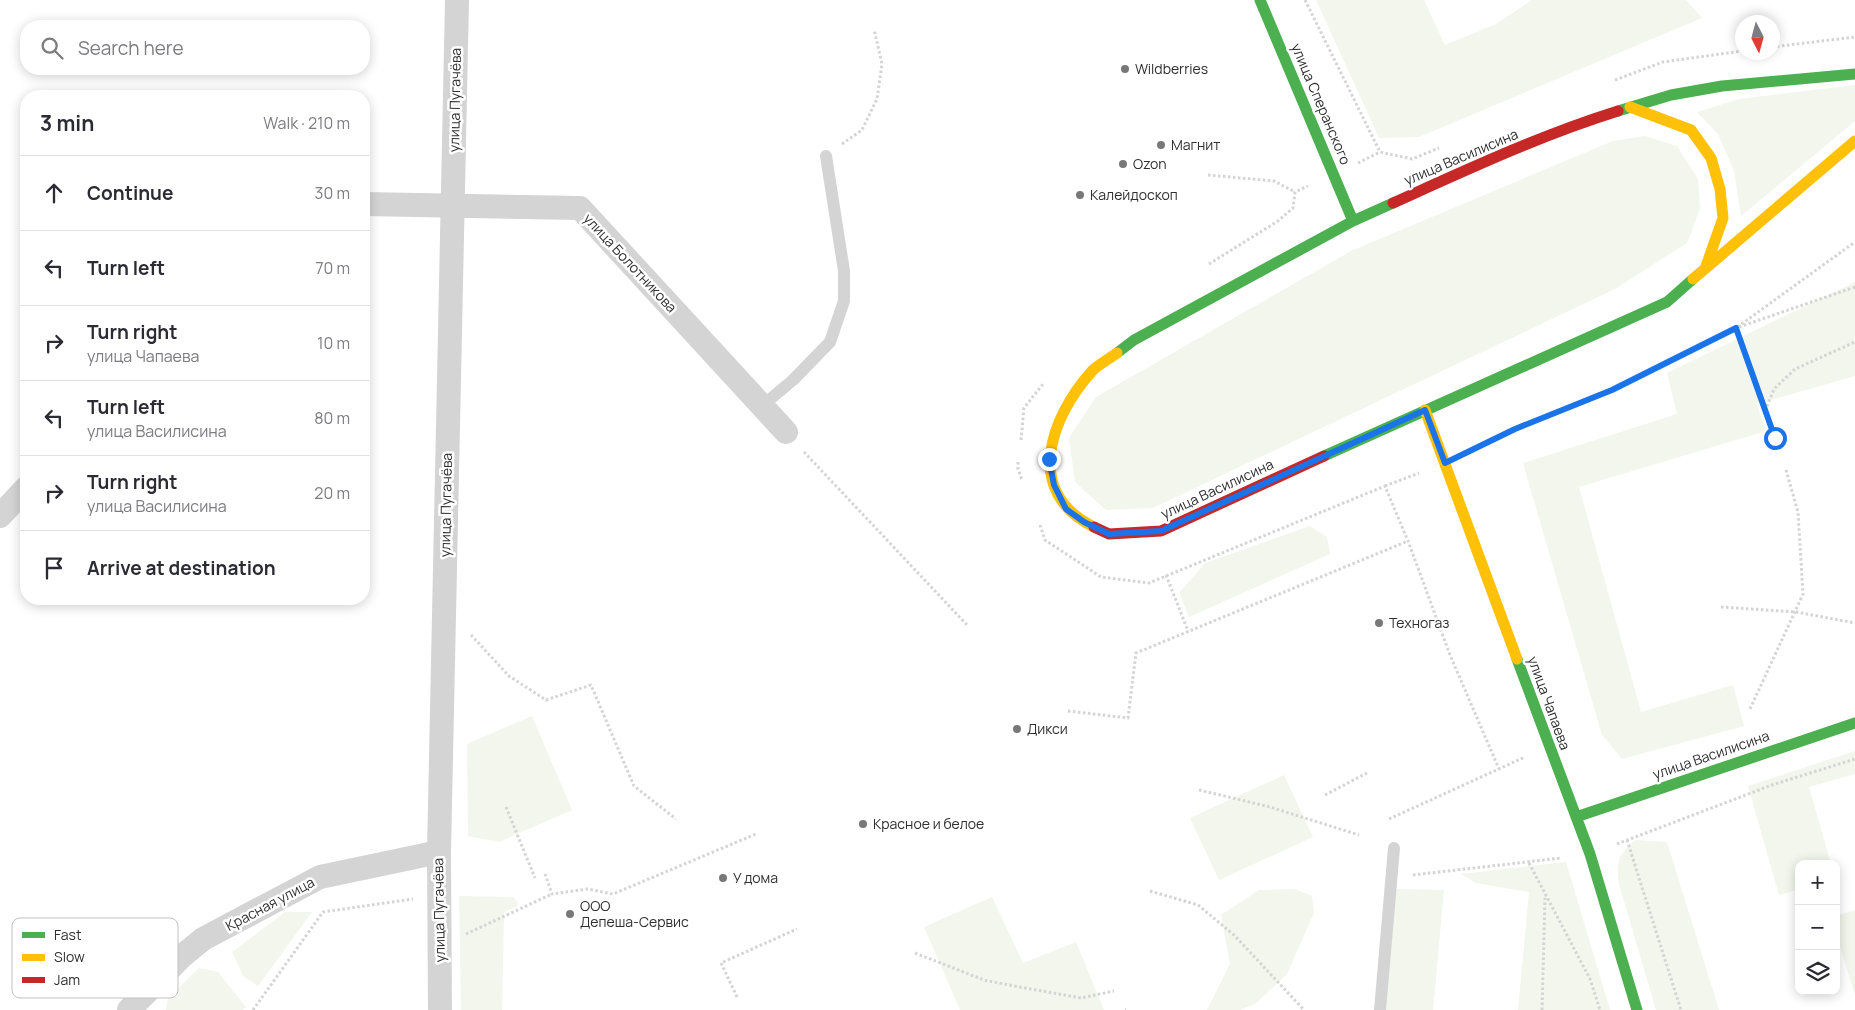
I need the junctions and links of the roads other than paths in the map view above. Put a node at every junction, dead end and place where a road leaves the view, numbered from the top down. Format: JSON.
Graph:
{"nodes":[{"id":1,"x":457,"y":0,"type":"edge"},
{"id":2,"x":1260,"y":0,"type":"edge"},
{"id":3,"x":1855,"y":74,"type":"edge"},
{"id":4,"x":1630,"y":107,"type":"junction"},
{"id":5,"x":1855,"y":141,"type":"edge"},
{"id":6,"x":826,"y":156,"type":"road end"},
{"id":7,"x":370,"y":204,"type":"edge"},
{"id":8,"x":453,"y":204,"type":"junction"},
{"id":9,"x":1353,"y":221,"type":"junction"},
{"id":10,"x":1704,"y":272,"type":"junction"},
{"id":11,"x":762,"y":406,"type":"junction"},
{"id":12,"x":1425,"y":410,"type":"junction"},
{"id":13,"x":786,"y":432,"type":"road end"},
{"id":14,"x":20,"y":494,"type":"edge"},
{"id":15,"x":0,"y":516,"type":"edge"},
{"id":16,"x":1855,"y":723,"type":"edge"},
{"id":17,"x":1576,"y":817,"type":"junction"},
{"id":18,"x":1394,"y":848,"type":"road end"},
{"id":19,"x":439,"y":852,"type":"junction"},
{"id":20,"x":178,"y":960,"type":"edge"},
{"id":21,"x":141,"y":998,"type":"edge"},
{"id":22,"x":129,"y":1010,"type":"edge"},
{"id":23,"x":440,"y":1010,"type":"edge"},
{"id":24,"x":1380,"y":1010,"type":"edge"},
{"id":25,"x":1637,"y":1010,"type":"edge"}],
"edges":[{"from":1,"to":8,"type":"street","name":"улица Пугачёва"},
{"from":2,"to":9,"type":"street","name":"улица Сперанского"},
{"from":3,"to":4,"type":"street","name":"улица Василисина"},
{"from":4,"to":9,"type":"street","name":"улица Василисина"},
{"from":4,"to":10,"type":"street"},
{"from":5,"to":10,"type":"street","name":"улица Василисина"},
{"from":6,"to":11,"type":"lane"},
{"from":7,"to":8,"type":"street","name":"улица Болотникова"},
{"from":8,"to":11,"type":"street","name":"улица Болотникова"},
{"from":8,"to":19,"type":"street","name":"улица Пугачёва"},
{"from":9,"to":12,"type":"street","name":"улица Василисина"},
{"from":10,"to":12,"type":"street","name":"улица Василисина"},
{"from":11,"to":13,"type":"street","name":"улица Болотникова"},
{"from":12,"to":17,"type":"street","name":"улица Чапаева"},
{"from":14,"to":15,"type":"street"},
{"from":16,"to":17,"type":"street","name":"улица Василисина"},
{"from":17,"to":25,"type":"street","name":"улица Чапаева"},
{"from":18,"to":24,"type":"lane"},
{"from":19,"to":20,"type":"street","name":"Красная улица"},
{"from":19,"to":23,"type":"street","name":"улица Пугачёва"},
{"from":21,"to":22,"type":"street","name":"Красная улица"}]}
